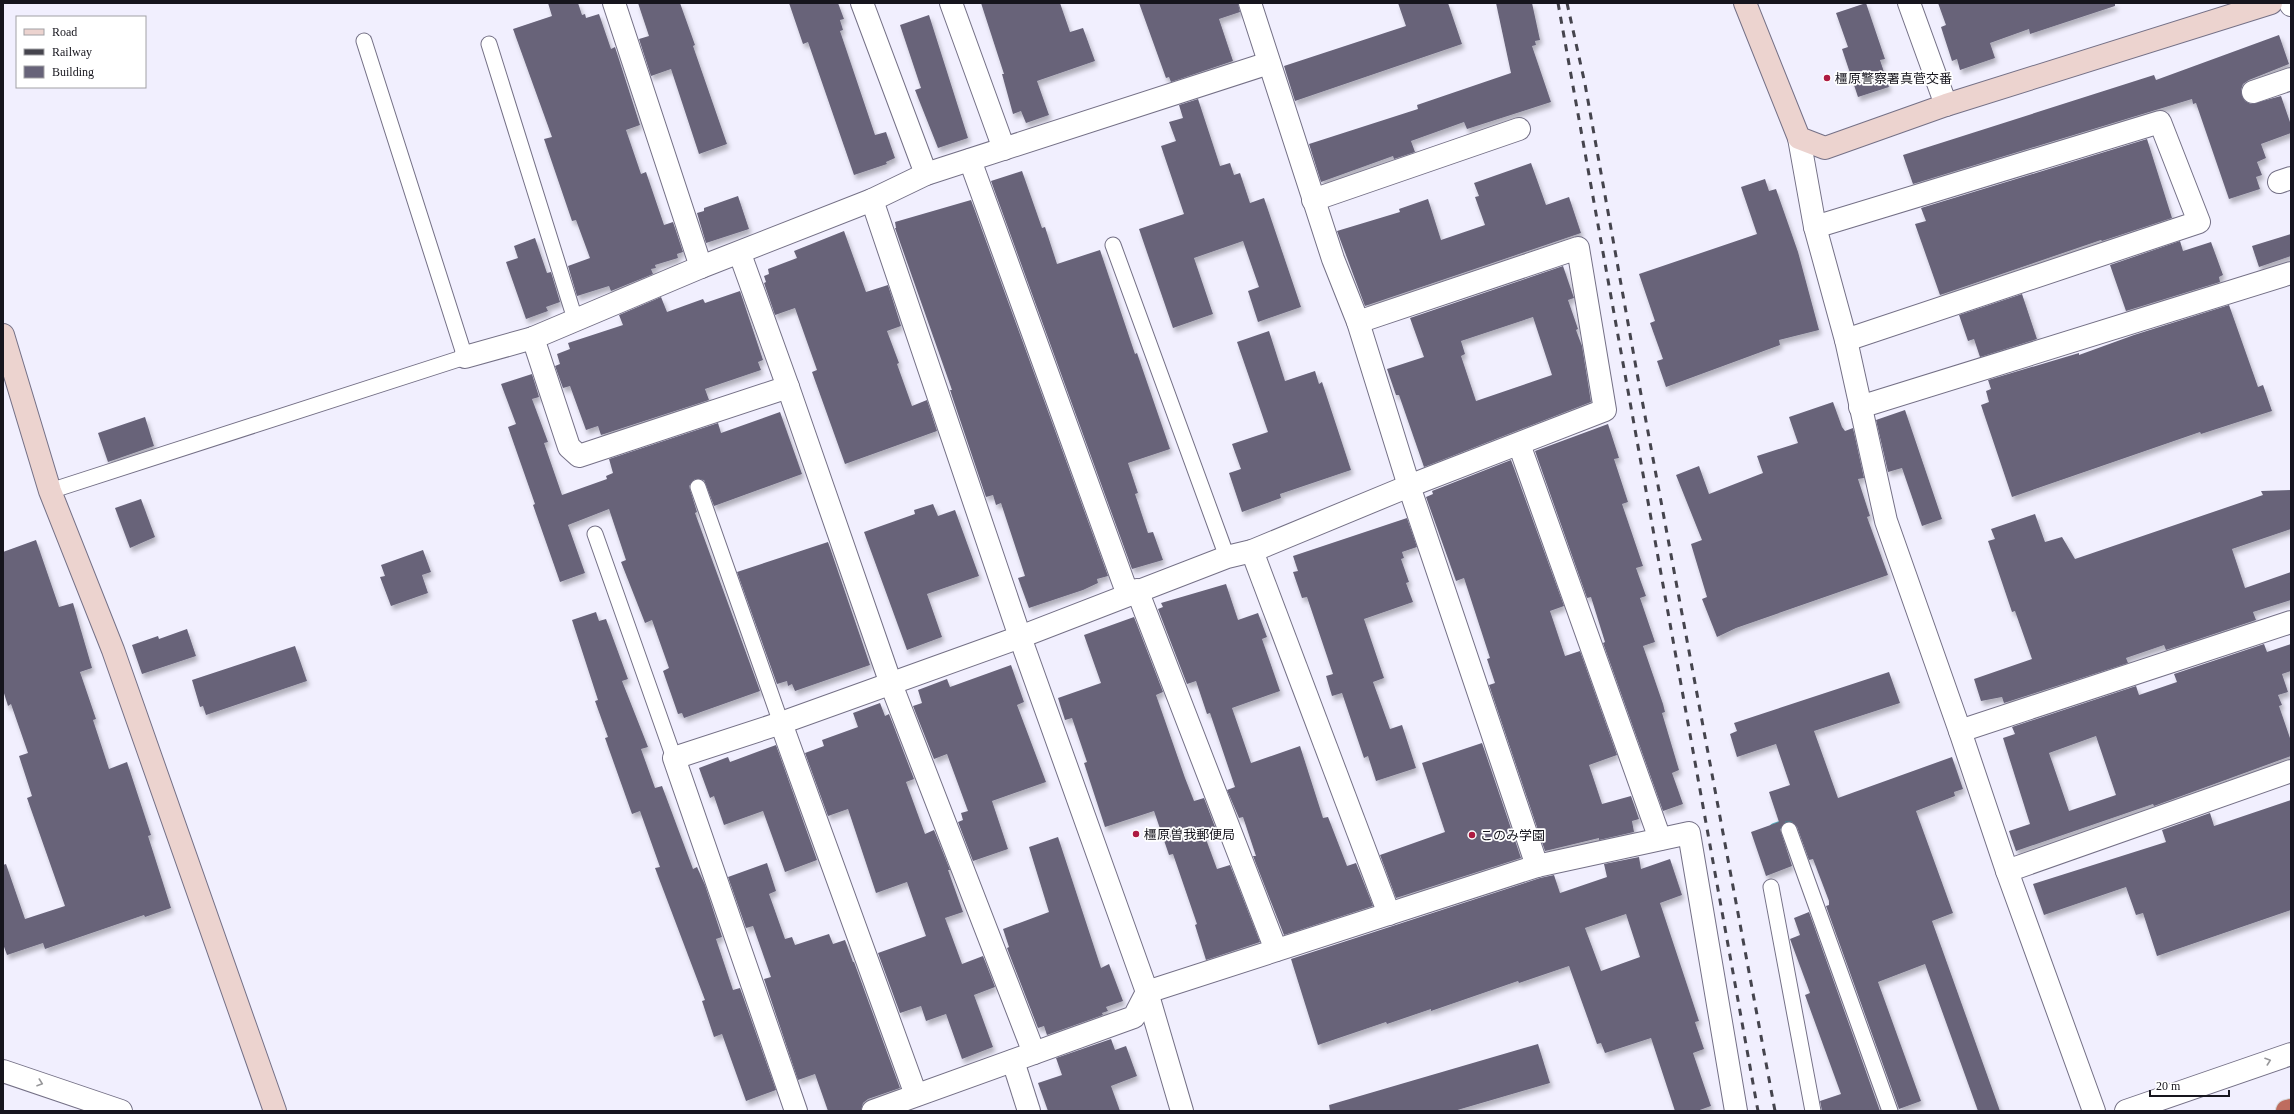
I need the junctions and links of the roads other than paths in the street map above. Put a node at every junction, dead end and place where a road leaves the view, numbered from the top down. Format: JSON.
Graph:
{"nodes":[{"id":1,"x":614,"y":3,"type":"edge"},
{"id":2,"x":862,"y":3,"type":"edge"},
{"id":3,"x":950,"y":3,"type":"edge"},
{"id":4,"x":1250,"y":3,"type":"edge"},
{"id":5,"x":1744,"y":3,"type":"edge"},
{"id":6,"x":1909,"y":3,"type":"edge"},
{"id":7,"x":2271,"y":3,"type":"edge"},
{"id":8,"x":2229,"y":10,"type":"edge"},
{"id":9,"x":364,"y":41,"type":"dead end"},
{"id":10,"x":489,"y":44,"type":"dead end"},
{"id":11,"x":1269,"y":63,"type":"junction"},
{"id":12,"x":2291,"y":79,"type":"edge"},
{"id":13,"x":2253,"y":92,"type":"dead end"},
{"id":14,"x":1946,"y":105,"type":"junction"},
{"id":15,"x":1519,"y":129,"type":"dead end"},
{"id":16,"x":1799,"y":138,"type":"junction"},
{"id":17,"x":1004,"y":149,"type":"junction"},
{"id":18,"x":970,"y":160,"type":"junction"},
{"id":19,"x":926,"y":174,"type":"junction"},
{"id":20,"x":872,"y":200,"type":"junction"},
{"id":21,"x":1313,"y":200,"type":"junction"},
{"id":22,"x":1816,"y":227,"type":"junction"},
{"id":23,"x":1113,"y":245,"type":"dead end"},
{"id":24,"x":740,"y":254,"type":"junction"},
{"id":25,"x":701,"y":267,"type":"junction"},
{"id":26,"x":2291,"y":273,"type":"edge"},
{"id":27,"x":575,"y":319,"type":"junction"},
{"id":28,"x":1358,"y":322,"type":"junction"},
{"id":29,"x":3,"y":335,"type":"edge"},
{"id":30,"x":533,"y":338,"type":"junction"},
{"id":31,"x":1846,"y":340,"type":"junction"},
{"id":32,"x":465,"y":356,"type":"junction"},
{"id":33,"x":788,"y":387,"type":"junction"},
{"id":34,"x":1860,"y":407,"type":"junction"},
{"id":35,"x":1519,"y":444,"type":"junction"},
{"id":36,"x":1409,"y":486,"type":"junction"},
{"id":37,"x":698,"y":487,"type":"dead end"},
{"id":38,"x":50,"y":491,"type":"junction"},
{"id":39,"x":595,"y":534,"type":"dead end"},
{"id":40,"x":1252,"y":551,"type":"junction"},
{"id":41,"x":1227,"y":557,"type":"junction"},
{"id":42,"x":1132,"y":592,"type":"junction"},
{"id":43,"x":2291,"y":622,"type":"edge"},
{"id":44,"x":1020,"y":637,"type":"junction"},
{"id":45,"x":891,"y":684,"type":"junction"},
{"id":46,"x":780,"y":723,"type":"junction"},
{"id":47,"x":1960,"y":731,"type":"junction"},
{"id":48,"x":674,"y":758,"type":"junction"},
{"id":49,"x":2291,"y":771,"type":"edge"},
{"id":50,"x":1789,"y":830,"type":"dead end"},
{"id":51,"x":1660,"y":839,"type":"junction"},
{"id":52,"x":1537,"y":866,"type":"junction"},
{"id":53,"x":2007,"y":871,"type":"junction"},
{"id":54,"x":1771,"y":887,"type":"dead end"},
{"id":55,"x":1389,"y":914,"type":"junction"},
{"id":56,"x":1276,"y":950,"type":"junction"},
{"id":57,"x":1147,"y":992,"type":"junction"},
{"id":58,"x":1034,"y":1053,"type":"junction"},
{"id":59,"x":2291,"y":1054,"type":"edge"},
{"id":60,"x":1013,"y":1061,"type":"junction"},
{"id":61,"x":3,"y":1071,"type":"edge"},
{"id":62,"x":916,"y":1095,"type":"junction"},
{"id":63,"x":883,"y":1110,"type":"edge"},
{"id":64,"x":2291,"y":1110,"type":"edge"},
{"id":65,"x":121,"y":1111,"type":"edge"},
{"id":66,"x":275,"y":1111,"type":"edge"},
{"id":67,"x":796,"y":1111,"type":"edge"},
{"id":68,"x":1029,"y":1111,"type":"edge"},
{"id":69,"x":1182,"y":1111,"type":"edge"},
{"id":70,"x":1736,"y":1111,"type":"edge"},
{"id":71,"x":1813,"y":1111,"type":"edge"},
{"id":72,"x":1890,"y":1111,"type":"edge"},
{"id":73,"x":2094,"y":1111,"type":"edge"},
{"id":74,"x":2126,"y":1111,"type":"edge"},
{"id":75,"x":2287,"y":1111,"type":"edge"}],
"edges":[{"from":1,"to":25,"type":"street"},
{"from":2,"to":19,"type":"street"},
{"from":3,"to":17,"type":"street"},
{"from":4,"to":11,"type":"street"},
{"from":5,"to":16,"type":"street"},
{"from":6,"to":14,"type":"street"},
{"from":7,"to":8,"type":"street"},
{"from":8,"to":14,"type":"street"},
{"from":9,"to":32,"type":"lane"},
{"from":10,"to":27,"type":"lane"},
{"from":11,"to":17,"type":"street"},
{"from":11,"to":21,"type":"street"},
{"from":12,"to":13,"type":"street"},
{"from":14,"to":16,"type":"street"},
{"from":15,"to":21,"type":"street"},
{"from":16,"to":22,"type":"street"},
{"from":17,"to":18,"type":"street"},
{"from":18,"to":19,"type":"street"},
{"from":18,"to":42,"type":"street"},
{"from":19,"to":20,"type":"street"},
{"from":20,"to":24,"type":"street"},
{"from":20,"to":44,"type":"street"},
{"from":21,"to":28,"type":"street"},
{"from":22,"to":31,"type":"street"},
{"from":22,"to":31,"type":"street"},
{"from":23,"to":41,"type":"lane"},
{"from":24,"to":25,"type":"street"},
{"from":24,"to":33,"type":"street"},
{"from":25,"to":27,"type":"street"},
{"from":26,"to":34,"type":"street"},
{"from":27,"to":30,"type":"street"},
{"from":28,"to":35,"type":"street"},
{"from":28,"to":36,"type":"street"},
{"from":29,"to":38,"type":"street"},
{"from":30,"to":32,"type":"street"},
{"from":30,"to":33,"type":"street"},
{"from":31,"to":34,"type":"street"},
{"from":32,"to":38,"type":"lane"},
{"from":33,"to":45,"type":"street"},
{"from":34,"to":47,"type":"street"},
{"from":35,"to":36,"type":"street"},
{"from":35,"to":51,"type":"street"},
{"from":36,"to":40,"type":"street"},
{"from":36,"to":52,"type":"street"},
{"from":37,"to":46,"type":"lane"},
{"from":38,"to":66,"type":"street"},
{"from":39,"to":48,"type":"lane"},
{"from":40,"to":41,"type":"street"},
{"from":40,"to":55,"type":"street"},
{"from":41,"to":42,"type":"street"},
{"from":42,"to":44,"type":"street"},
{"from":42,"to":56,"type":"street"},
{"from":43,"to":47,"type":"street"},
{"from":44,"to":45,"type":"street"},
{"from":44,"to":57,"type":"street"},
{"from":45,"to":46,"type":"street"},
{"from":45,"to":58,"type":"street"},
{"from":46,"to":48,"type":"street"},
{"from":46,"to":62,"type":"street"},
{"from":47,"to":53,"type":"street"},
{"from":48,"to":67,"type":"street"},
{"from":49,"to":53,"type":"street"},
{"from":50,"to":72,"type":"lane"},
{"from":51,"to":52,"type":"street"},
{"from":51,"to":70,"type":"street"},
{"from":52,"to":55,"type":"street"},
{"from":53,"to":73,"type":"street"},
{"from":54,"to":71,"type":"lane"},
{"from":55,"to":56,"type":"street"},
{"from":56,"to":57,"type":"street"},
{"from":57,"to":58,"type":"street"},
{"from":57,"to":69,"type":"street"},
{"from":58,"to":60,"type":"street"},
{"from":74,"to":59,"type":"street","one_way":true},
{"from":60,"to":62,"type":"street"},
{"from":60,"to":68,"type":"street"},
{"from":61,"to":65,"type":"street","one_way":true},
{"from":62,"to":63,"type":"street"},
{"from":64,"to":75,"type":"highway"}]}
